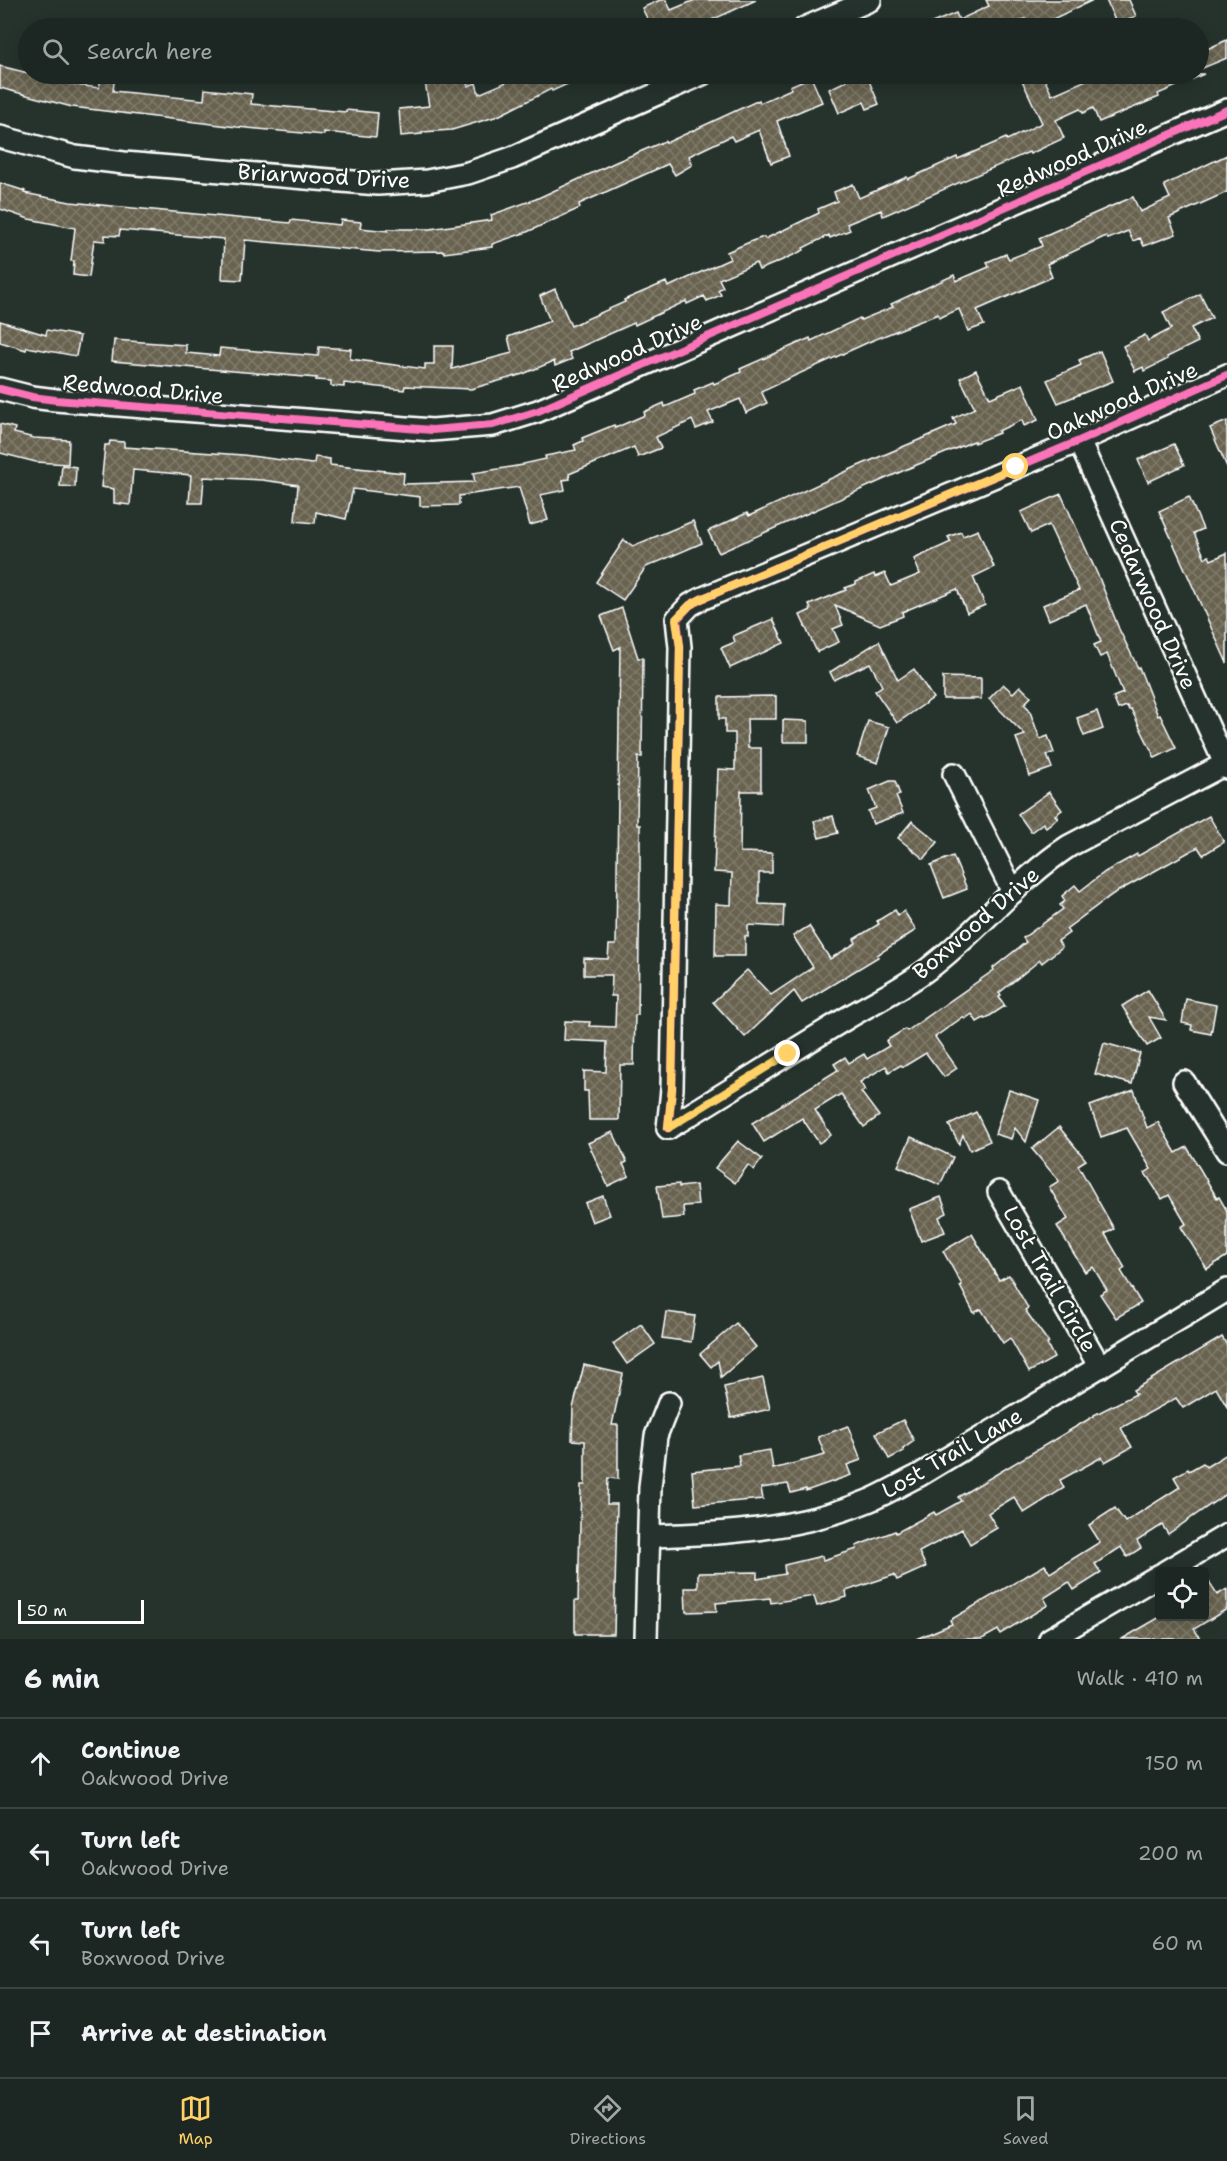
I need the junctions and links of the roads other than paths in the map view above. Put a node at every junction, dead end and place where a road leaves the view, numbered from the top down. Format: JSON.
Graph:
{"nodes":[{"id":1,"x":870,"y":0,"type":"edge"},
{"id":2,"x":828,"y":18,"type":"edge"},
{"id":3,"x":679,"y":84,"type":"edge"},
{"id":4,"x":1227,"y":110,"type":"edge"},
{"id":5,"x":0,"y":137,"type":"edge"},
{"id":6,"x":1227,"y":375,"type":"edge"},
{"id":7,"x":0,"y":389,"type":"edge"},
{"id":8,"x":1079,"y":441,"type":"junction"},
{"id":9,"x":1226,"y":765,"type":"edge"},
{"id":10,"x":954,"y":774,"type":"dead end"},
{"id":11,"x":1013,"y":892,"type":"junction"},
{"id":12,"x":1184,"y":1082,"type":"dead end"},
{"id":13,"x":668,"y":1128,"type":"joint"},
{"id":14,"x":1227,"y":1151,"type":"edge"},
{"id":15,"x":999,"y":1192,"type":"dead end"},
{"id":16,"x":1227,"y":1290,"type":"edge"},
{"id":17,"x":1100,"y":1366,"type":"junction"},
{"id":18,"x":669,"y":1403,"type":"dead end"},
{"id":19,"x":1227,"y":1535,"type":"edge"},
{"id":20,"x":649,"y":1536,"type":"junction"},
{"id":21,"x":1173,"y":1567,"type":"edge"},
{"id":22,"x":1155,"y":1578,"type":"edge"},
{"id":23,"x":646,"y":1639,"type":"edge"},
{"id":24,"x":1050,"y":1639,"type":"edge"}],
"edges":[{"from":1,"to":2,"type":"street"},
{"from":3,"to":5,"type":"street","name":"Briarwood Drive"},
{"from":4,"to":7,"type":"street","name":"Redwood Drive"},
{"from":6,"to":8,"type":"street","name":"Oakwood Drive"},
{"from":8,"to":9,"type":"street","name":"Cedarwood Drive"},
{"from":8,"to":13,"type":"street","name":"Oakwood Drive"},
{"from":9,"to":11,"type":"street","name":"Boxwood Drive"},
{"from":10,"to":11,"type":"street"},
{"from":11,"to":13,"type":"street","name":"Boxwood Drive"},
{"from":12,"to":14,"type":"street"},
{"from":15,"to":17,"type":"street","name":"Lost Trail Circle"},
{"from":16,"to":17,"type":"street","name":"Lost Trail Lane"},
{"from":17,"to":20,"type":"street","name":"Lost Trail Lane"},
{"from":18,"to":20,"type":"street"},
{"from":19,"to":21,"type":"street"},
{"from":20,"to":23,"type":"street"},
{"from":22,"to":24,"type":"street"}]}
